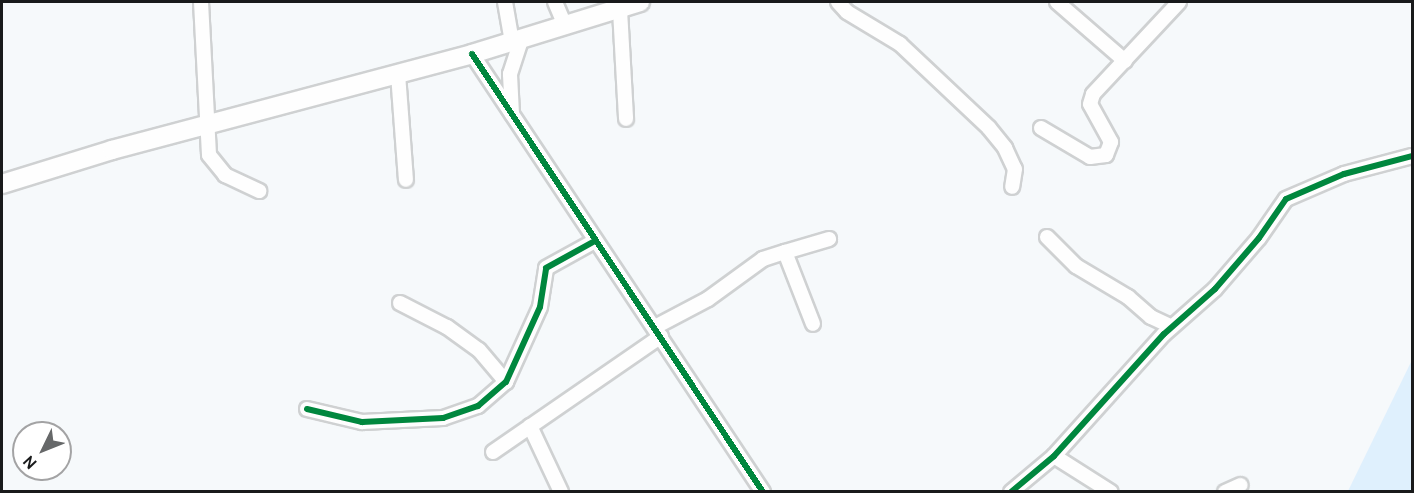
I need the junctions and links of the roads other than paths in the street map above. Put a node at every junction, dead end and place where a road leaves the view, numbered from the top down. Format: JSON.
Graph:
{"nodes":[{"id":1,"x":201,"y":2,"type":"edge"},
{"id":2,"x":505,"y":2,"type":"edge"},
{"id":3,"x":555,"y":2,"type":"edge"},
{"id":4,"x":640,"y":2,"type":"edge"},
{"id":5,"x":838,"y":2,"type":"edge"},
{"id":6,"x":1057,"y":2,"type":"edge"},
{"id":7,"x":1179,"y":2,"type":"edge"},
{"id":8,"x":620,"y":10,"type":"junction"},
{"id":9,"x":565,"y":26,"type":"junction"},
{"id":10,"x":516,"y":41,"type":"junction"},
{"id":11,"x":472,"y":54,"type":"junction"},
{"id":12,"x":1125,"y":61,"type":"junction"},
{"id":13,"x":398,"y":74,"type":"junction"},
{"id":14,"x":513,"y":116,"type":"junction"},
{"id":15,"x":626,"y":119,"type":"dead end"},
{"id":16,"x":207,"y":125,"type":"junction"},
{"id":17,"x":1041,"y":128,"type":"dead end"},
{"id":18,"x":1413,"y":156,"type":"edge"},
{"id":19,"x":406,"y":180,"type":"dead end"},
{"id":20,"x":2,"y":184,"type":"edge"},
{"id":21,"x":1012,"y":187,"type":"dead end"},
{"id":22,"x":259,"y":191,"type":"dead end"},
{"id":23,"x":1047,"y":237,"type":"dead end"},
{"id":24,"x":829,"y":239,"type":"dead end"},
{"id":25,"x":595,"y":241,"type":"junction"},
{"id":26,"x":785,"y":252,"type":"junction"},
{"id":27,"x":399,"y":303,"type":"dead end"},
{"id":28,"x":813,"y":324,"type":"dead end"},
{"id":29,"x":1172,"y":327,"type":"junction"},
{"id":30,"x":658,"y":332,"type":"junction"},
{"id":31,"x":506,"y":382,"type":"junction"},
{"id":32,"x":307,"y":409,"type":"dead end"},
{"id":33,"x":530,"y":426,"type":"junction"},
{"id":34,"x":493,"y":452,"type":"dead end"},
{"id":35,"x":1054,"y":456,"type":"junction"},
{"id":36,"x":1241,"y":485,"type":"dead end"},
{"id":37,"x":561,"y":492,"type":"edge"},
{"id":38,"x":763,"y":492,"type":"edge"},
{"id":39,"x":1011,"y":492,"type":"edge"},
{"id":40,"x":1111,"y":492,"type":"edge"},
{"id":41,"x":1225,"y":492,"type":"edge"}],
"edges":[{"from":1,"to":16,"type":"street"},
{"from":2,"to":10,"type":"street"},
{"from":3,"to":9,"type":"street"},
{"from":4,"to":8,"type":"main road"},
{"from":5,"to":21,"type":"street"},
{"from":6,"to":12,"type":"street"},
{"from":7,"to":12,"type":"street"},
{"from":8,"to":9,"type":"main road"},
{"from":8,"to":15,"type":"street"},
{"from":9,"to":10,"type":"main road"},
{"from":10,"to":11,"type":"main road"},
{"from":10,"to":14,"type":"street"},
{"from":11,"to":13,"type":"main road"},
{"from":11,"to":14,"type":"street"},
{"from":12,"to":17,"type":"street"},
{"from":13,"to":16,"type":"main road"},
{"from":13,"to":19,"type":"street"},
{"from":14,"to":25,"type":"street"},
{"from":16,"to":20,"type":"main road"},
{"from":16,"to":22,"type":"street"},
{"from":18,"to":29,"type":"street"},
{"from":23,"to":29,"type":"street"},
{"from":24,"to":26,"type":"street"},
{"from":25,"to":30,"type":"street"},
{"from":25,"to":31,"type":"street"},
{"from":26,"to":28,"type":"street"},
{"from":26,"to":30,"type":"street"},
{"from":27,"to":31,"type":"street"},
{"from":29,"to":35,"type":"street"},
{"from":30,"to":33,"type":"street"},
{"from":30,"to":38,"type":"street"},
{"from":31,"to":32,"type":"street"},
{"from":33,"to":34,"type":"street"},
{"from":33,"to":37,"type":"street"},
{"from":35,"to":39,"type":"street"},
{"from":35,"to":40,"type":"street"},
{"from":36,"to":41,"type":"street"}]}
